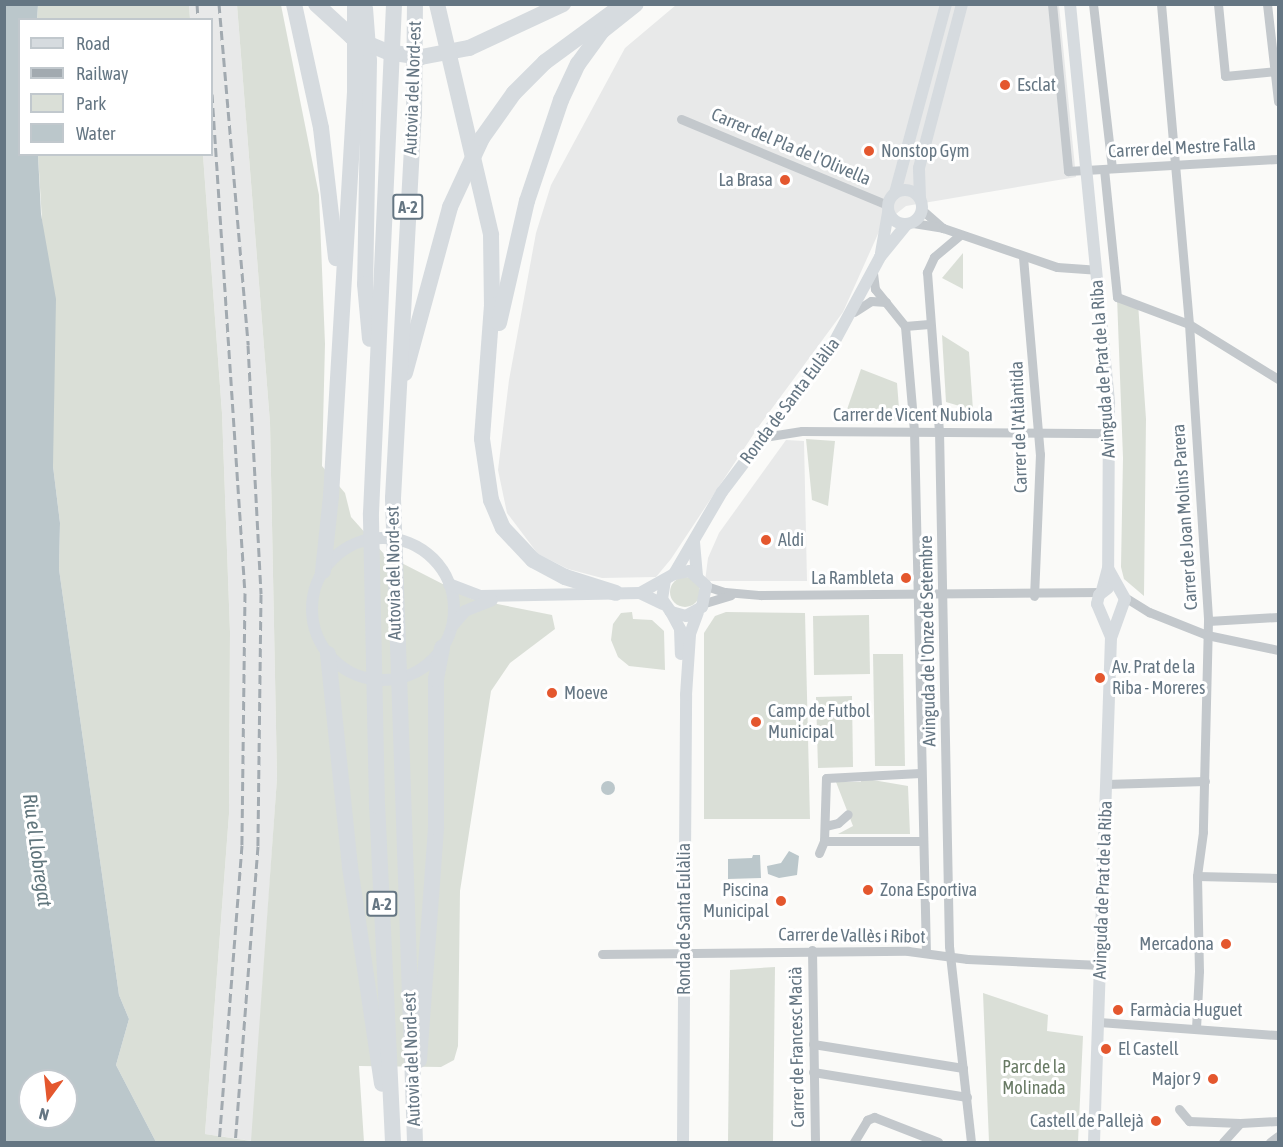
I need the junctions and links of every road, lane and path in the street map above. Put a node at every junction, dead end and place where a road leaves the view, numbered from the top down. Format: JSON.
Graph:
{"nodes":[{"id":1,"x":294,"y":4,"type":"edge"},
{"id":2,"x":355,"y":4,"type":"edge"},
{"id":3,"x":365,"y":4,"type":"edge"},
{"id":4,"x":394,"y":4,"type":"edge"},
{"id":5,"x":415,"y":4,"type":"edge"},
{"id":6,"x":437,"y":4,"type":"edge"},
{"id":7,"x":563,"y":4,"type":"edge"},
{"id":8,"x":624,"y":4,"type":"edge"},
{"id":9,"x":636,"y":4,"type":"edge"},
{"id":10,"x":946,"y":4,"type":"edge"},
{"id":11,"x":962,"y":4,"type":"edge"},
{"id":12,"x":1052,"y":4,"type":"edge"},
{"id":13,"x":1071,"y":4,"type":"edge"},
{"id":14,"x":1093,"y":4,"type":"edge"},
{"id":15,"x":1161,"y":4,"type":"edge"},
{"id":16,"x":1218,"y":4,"type":"edge"},
{"id":17,"x":1267,"y":4,"type":"edge"},
{"id":18,"x":320,"y":9,"type":"edge"},
{"id":19,"x":1276,"y":71,"type":"junction"},
{"id":20,"x":1278,"y":100,"type":"edge"},
{"id":21,"x":681,"y":119,"type":"dead end"},
{"id":22,"x":1278,"y":159,"type":"edge"},
{"id":23,"x":1175,"y":165,"type":"junction"},
{"id":24,"x":1108,"y":168,"type":"junction"},
{"id":25,"x":1087,"y":170,"type":"junction"},
{"id":26,"x":895,"y":193,"type":"junction"},
{"id":27,"x":921,"y":204,"type":"junction"},
{"id":28,"x":888,"y":209,"type":"junction"},
{"id":29,"x":909,"y":224,"type":"junction"},
{"id":30,"x":943,"y":228,"type":"junction"},
{"id":31,"x":960,"y":235,"type":"junction"},
{"id":32,"x":880,"y":257,"type":"junction"},
{"id":33,"x":1023,"y":257,"type":"junction"},
{"id":34,"x":1096,"y":270,"type":"junction"},
{"id":35,"x":873,"y":273,"type":"junction"},
{"id":36,"x":886,"y":302,"type":"junction"},
{"id":37,"x":854,"y":312,"type":"junction"},
{"id":38,"x":929,"y":324,"type":"junction"},
{"id":39,"x":1189,"y":324,"type":"junction"},
{"id":40,"x":905,"y":326,"type":"junction"},
{"id":41,"x":339,"y":331,"type":"junction"},
{"id":42,"x":1278,"y":380,"type":"edge"},
{"id":43,"x":375,"y":384,"type":"junction"},
{"id":44,"x":486,"y":385,"type":"junction"},
{"id":45,"x":396,"y":408,"type":"junction"},
{"id":46,"x":782,"y":414,"type":"junction"},
{"id":47,"x":914,"y":430,"type":"junction"},
{"id":48,"x":939,"y":430,"type":"junction"},
{"id":49,"x":788,"y":431,"type":"junction"},
{"id":50,"x":1039,"y":433,"type":"junction"},
{"id":51,"x":1110,"y":433,"type":"junction"},
{"id":52,"x":764,"y":437,"type":"junction"},
{"id":53,"x":694,"y":542,"type":"junction"},
{"id":54,"x":1108,"y":568,"type":"junction"},
{"id":55,"x":323,"y":572,"type":"junction"},
{"id":56,"x":698,"y":575,"type":"junction"},
{"id":57,"x":670,"y":577,"type":"junction"},
{"id":58,"x":449,"y":584,"type":"junction"},
{"id":59,"x":706,"y":586,"type":"junction"},
{"id":60,"x":616,"y":593,"type":"junction"},
{"id":61,"x":1121,"y":593,"type":"junction"},
{"id":62,"x":640,"y":594,"type":"junction"},
{"id":63,"x":736,"y":594,"type":"junction"},
{"id":64,"x":919,"y":595,"type":"junction"},
{"id":65,"x":944,"y":596,"type":"junction"},
{"id":66,"x":1034,"y":596,"type":"junction"},
{"id":67,"x":505,"y":597,"type":"junction"},
{"id":68,"x":1101,"y":600,"type":"junction"},
{"id":69,"x":667,"y":608,"type":"junction"},
{"id":70,"x":701,"y":608,"type":"junction"},
{"id":71,"x":1120,"y":612,"type":"junction"},
{"id":72,"x":1149,"y":612,"type":"junction"},
{"id":73,"x":1278,"y":617,"type":"edge"},
{"id":74,"x":1208,"y":621,"type":"junction"},
{"id":75,"x":451,"y":628,"type":"junction"},
{"id":76,"x":1207,"y":635,"type":"junction"},
{"id":77,"x":1111,"y":638,"type":"junction"},
{"id":78,"x":442,"y":648,"type":"junction"},
{"id":79,"x":1278,"y":650,"type":"edge"},
{"id":80,"x":328,"y":654,"type":"junction"},
{"id":81,"x":686,"y":695,"type":"junction"},
{"id":82,"x":920,"y":773,"type":"junction"},
{"id":83,"x":1204,"y":782,"type":"junction"},
{"id":84,"x":1106,"y":784,"type":"junction"},
{"id":85,"x":848,"y":814,"type":"dead end"},
{"id":86,"x":825,"y":826,"type":"junction"},
{"id":87,"x":824,"y":841,"type":"junction"},
{"id":88,"x":923,"y":841,"type":"junction"},
{"id":89,"x":819,"y":853,"type":"dead end"},
{"id":90,"x":1197,"y":876,"type":"junction"},
{"id":91,"x":1278,"y":878,"type":"edge"},
{"id":92,"x":812,"y":950,"type":"junction"},
{"id":93,"x":684,"y":952,"type":"junction"},
{"id":94,"x":926,"y":953,"type":"junction"},
{"id":95,"x":602,"y":954,"type":"dead end"},
{"id":96,"x":951,"y":957,"type":"junction"},
{"id":97,"x":1101,"y":965,"type":"junction"},
{"id":98,"x":1099,"y":1022,"type":"junction"},
{"id":99,"x":1196,"y":1028,"type":"junction"},
{"id":100,"x":1278,"y":1035,"type":"edge"},
{"id":101,"x":813,"y":1044,"type":"junction"},
{"id":102,"x":963,"y":1068,"type":"junction"},
{"id":103,"x":813,"y":1071,"type":"junction"},
{"id":104,"x":413,"y":1097,"type":"junction"},
{"id":105,"x":967,"y":1097,"type":"junction"},
{"id":106,"x":1179,"y":1109,"type":"dead end"},
{"id":107,"x":392,"y":1119,"type":"junction"},
{"id":108,"x":1278,"y":1121,"type":"edge"},
{"id":109,"x":1240,"y":1123,"type":"junction"},
{"id":110,"x":1278,"y":1136,"type":"edge"},
{"id":111,"x":393,"y":1143,"type":"edge"},
{"id":112,"x":415,"y":1143,"type":"edge"},
{"id":113,"x":683,"y":1143,"type":"edge"},
{"id":114,"x":816,"y":1143,"type":"edge"},
{"id":115,"x":854,"y":1143,"type":"edge"},
{"id":116,"x":938,"y":1143,"type":"edge"},
{"id":117,"x":971,"y":1143,"type":"edge"},
{"id":118,"x":1094,"y":1143,"type":"edge"},
{"id":119,"x":1223,"y":1143,"type":"edge"},
{"id":120,"x":1270,"y":1143,"type":"edge"}],
"edges":[{"from":1,"to":41,"type":"highway"},
{"from":2,"to":41,"type":"highway"},
{"from":3,"to":43,"type":"highway"},
{"from":4,"to":43,"type":"highway","name":"Autovia del Nord-est","number":"A-2"},
{"from":5,"to":45,"type":"highway","name":"Autovia del Nord-est","number":"A-2"},
{"from":6,"to":44,"type":"highway"},
{"from":7,"to":18,"type":"highway"},
{"from":8,"to":45,"type":"highway"},
{"from":9,"to":44,"type":"highway"},
{"from":10,"to":26,"type":"main road"},
{"from":11,"to":27,"type":"main road"},
{"from":12,"to":25,"type":"street"},
{"from":13,"to":25,"type":"main road","name":"Avinguda de Prat de la Riba"},
{"from":14,"to":24,"type":"street"},
{"from":15,"to":23,"type":"street","name":"Carrer de Joan Molins Parera"},
{"from":16,"to":19,"type":"street"},
{"from":17,"to":19,"type":"street"},
{"from":19,"to":20,"type":"street"},
{"from":21,"to":28,"type":"street","name":"Carrer del Pla de l'Olivella"},
{"from":22,"to":23,"type":"street","name":"Carrer del Mestre Falla"},
{"from":23,"to":24,"type":"street","name":"Carrer del Mestre Falla"},
{"from":23,"to":39,"type":"street","name":"Carrer de Joan Molins Parera"},
{"from":24,"to":25,"type":"street","name":"Carrer del Mestre Falla"},
{"from":24,"to":39,"type":"street"},
{"from":25,"to":34,"type":"main road","name":"Avinguda de Prat de la Riba"},
{"from":26,"to":27,"type":"main road"},
{"from":26,"to":28,"type":"main road"},
{"from":27,"to":29,"type":"main road"},
{"from":27,"to":30,"type":"street"},
{"from":28,"to":29,"type":"main road"},
{"from":28,"to":32,"type":"main road","name":"Ronda de Santa Eulàlia"},
{"from":29,"to":30,"type":"street"},
{"from":29,"to":32,"type":"main road","name":"Ronda de Santa Eulàlia"},
{"from":30,"to":31,"type":"street"},
{"from":31,"to":33,"type":"street"},
{"from":31,"to":38,"type":"street","name":"Avinguda de l'Onze de Setembre"},
{"from":32,"to":35,"type":"main road","name":"Ronda de Santa Eulàlia"},
{"from":33,"to":34,"type":"street"},
{"from":33,"to":50,"type":"street","name":"Carrer de l'Atlàntida"},
{"from":34,"to":51,"type":"main road","name":"Avinguda de Prat de la Riba"},
{"from":35,"to":36,"type":"street"},
{"from":35,"to":37,"type":"main road","name":"Ronda de Santa Eulàlia"},
{"from":36,"to":37,"type":"street"},
{"from":36,"to":40,"type":"street"},
{"from":37,"to":46,"type":"main road","name":"Ronda de Santa Eulàlia"},
{"from":38,"to":40,"type":"street"},
{"from":38,"to":48,"type":"street","name":"Avinguda de l'Onze de Setembre"},
{"from":39,"to":42,"type":"street"},
{"from":39,"to":74,"type":"street","name":"Carrer de Joan Molins Parera"},
{"from":40,"to":47,"type":"street","name":"Avinguda de l'Onze de Setembre"},
{"from":41,"to":55,"type":"highway"},
{"from":43,"to":107,"type":"highway","name":"Autovia del Nord-est","number":"A-2"},
{"from":44,"to":60,"type":"highway"},
{"from":45,"to":104,"type":"highway","name":"Autovia del Nord-est","number":"A-2"},
{"from":46,"to":49,"type":"street"},
{"from":46,"to":52,"type":"main road","name":"Ronda de Santa Eulàlia"},
{"from":47,"to":48,"type":"street","name":"Carrer de Vicent Nubiola"},
{"from":47,"to":49,"type":"street","name":"Carrer de Vicent Nubiola"},
{"from":47,"to":64,"type":"street","name":"Avinguda de l'Onze de Setembre"},
{"from":48,"to":50,"type":"street","name":"Carrer de Vicent Nubiola"},
{"from":48,"to":65,"type":"street","name":"Avinguda de l'Onze de Setembre"},
{"from":49,"to":52,"type":"street","name":"Carrer de Vicent Nubiola"},
{"from":50,"to":51,"type":"street","name":"Carrer de Vicent Nubiola"},
{"from":50,"to":66,"type":"street","name":"Carrer de l'Atlàntida"},
{"from":51,"to":54,"type":"main road","name":"Avinguda de Prat de la Riba"},
{"from":52,"to":53,"type":"main road","name":"Ronda de Santa Eulàlia"},
{"from":53,"to":56,"type":"main road"},
{"from":53,"to":57,"type":"main road","name":"Ronda de Santa Eulàlia"},
{"from":54,"to":61,"type":"main road"},
{"from":54,"to":68,"type":"main road"},
{"from":55,"to":58,"type":"main road"},
{"from":55,"to":80,"type":"main road"},
{"from":56,"to":57,"type":"main road"},
{"from":56,"to":59,"type":"main road"},
{"from":57,"to":62,"type":"main road"},
{"from":57,"to":69,"type":"main road"},
{"from":58,"to":67,"type":"main road"},
{"from":58,"to":75,"type":"main road"},
{"from":59,"to":63,"type":"street"},
{"from":59,"to":70,"type":"main road"},
{"from":60,"to":62,"type":"main road"},
{"from":60,"to":67,"type":"main road"},
{"from":61,"to":68,"type":"main road"},
{"from":61,"to":71,"type":"main road"},
{"from":61,"to":72,"type":"street"},
{"from":62,"to":69,"type":"main road"},
{"from":63,"to":64,"type":"street"},
{"from":63,"to":70,"type":"street"},
{"from":64,"to":65,"type":"street"},
{"from":64,"to":82,"type":"street","name":"Avinguda de l'Onze de Setembre"},
{"from":65,"to":66,"type":"street"},
{"from":65,"to":96,"type":"street","name":"Avinguda de l'Onze de Setembre"},
{"from":66,"to":68,"type":"street"},
{"from":67,"to":75,"type":"main road"},
{"from":68,"to":71,"type":"main road"},
{"from":68,"to":77,"type":"main road"},
{"from":69,"to":70,"type":"main road"},
{"from":69,"to":81,"type":"main road","name":"Ronda de Santa Eulàlia"},
{"from":70,"to":81,"type":"main road","name":"Ronda de Santa Eulàlia"},
{"from":71,"to":72,"type":"street"},
{"from":71,"to":77,"type":"main road"},
{"from":72,"to":76,"type":"street"},
{"from":73,"to":74,"type":"street"},
{"from":74,"to":76,"type":"street","name":"Carrer de Joan Molins Parera"},
{"from":75,"to":78,"type":"main road"},
{"from":76,"to":79,"type":"street"},
{"from":76,"to":83,"type":"street","name":"Carrer de Joan Molins Parera"},
{"from":77,"to":84,"type":"main road","name":"Avinguda de Prat de la Riba"},
{"from":78,"to":80,"type":"main road"},
{"from":78,"to":104,"type":"highway"},
{"from":80,"to":107,"type":"highway"},
{"from":81,"to":93,"type":"main road","name":"Ronda de Santa Eulàlia"},
{"from":82,"to":86,"type":"street"},
{"from":82,"to":88,"type":"street","name":"Avinguda de l'Onze de Setembre"},
{"from":83,"to":84,"type":"street"},
{"from":83,"to":90,"type":"street","name":"Carrer de Joan Molins Parera"},
{"from":84,"to":97,"type":"main road","name":"Avinguda de Prat de la Riba"},
{"from":85,"to":86,"type":"street"},
{"from":86,"to":87,"type":"street"},
{"from":87,"to":88,"type":"street"},
{"from":87,"to":89,"type":"street"},
{"from":88,"to":94,"type":"street","name":"Avinguda de l'Onze de Setembre"},
{"from":90,"to":91,"type":"street"},
{"from":90,"to":99,"type":"street","name":"Carrer de Joan Molins Parera"},
{"from":92,"to":93,"type":"street","name":"Carrer de Vallès i Ribot"},
{"from":92,"to":94,"type":"street","name":"Carrer de Vallès i Ribot"},
{"from":92,"to":101,"type":"street","name":"Carrer de Francesc Macià"},
{"from":93,"to":95,"type":"street","name":"Carrer de Vallès i Ribot"},
{"from":93,"to":113,"type":"main road","name":"Ronda de Santa Eulàlia"},
{"from":94,"to":96,"type":"street","name":"Carrer de Vallès i Ribot"},
{"from":96,"to":97,"type":"street","name":"Carrer de Vallès i Ribot"},
{"from":96,"to":102,"type":"street","name":"Avinguda de l'Onze de Setembre"},
{"from":97,"to":98,"type":"main road","name":"Avinguda de Prat de la Riba"},
{"from":98,"to":99,"type":"street"},
{"from":98,"to":118,"type":"main road","name":"Avinguda de Prat de la Riba"},
{"from":99,"to":100,"type":"street"},
{"from":101,"to":102,"type":"street"},
{"from":101,"to":103,"type":"street","name":"Carrer de Francesc Macià"},
{"from":102,"to":105,"type":"street","name":"Avinguda de l'Onze de Setembre"},
{"from":103,"to":105,"type":"street"},
{"from":103,"to":114,"type":"street","name":"Carrer de Francesc Macià"},
{"from":104,"to":112,"type":"highway","name":"Autovia del Nord-est","number":"A-2"},
{"from":105,"to":117,"type":"street","name":"Avinguda de l'Onze de Setembre"},
{"from":106,"to":109,"type":"street"},
{"from":107,"to":111,"type":"highway","name":"Autovia del Nord-est","number":"A-2"},
{"from":108,"to":109,"type":"street"},
{"from":109,"to":119,"type":"street"},
{"from":110,"to":120,"type":"street"},
{"from":115,"to":116,"type":"street"}]}
